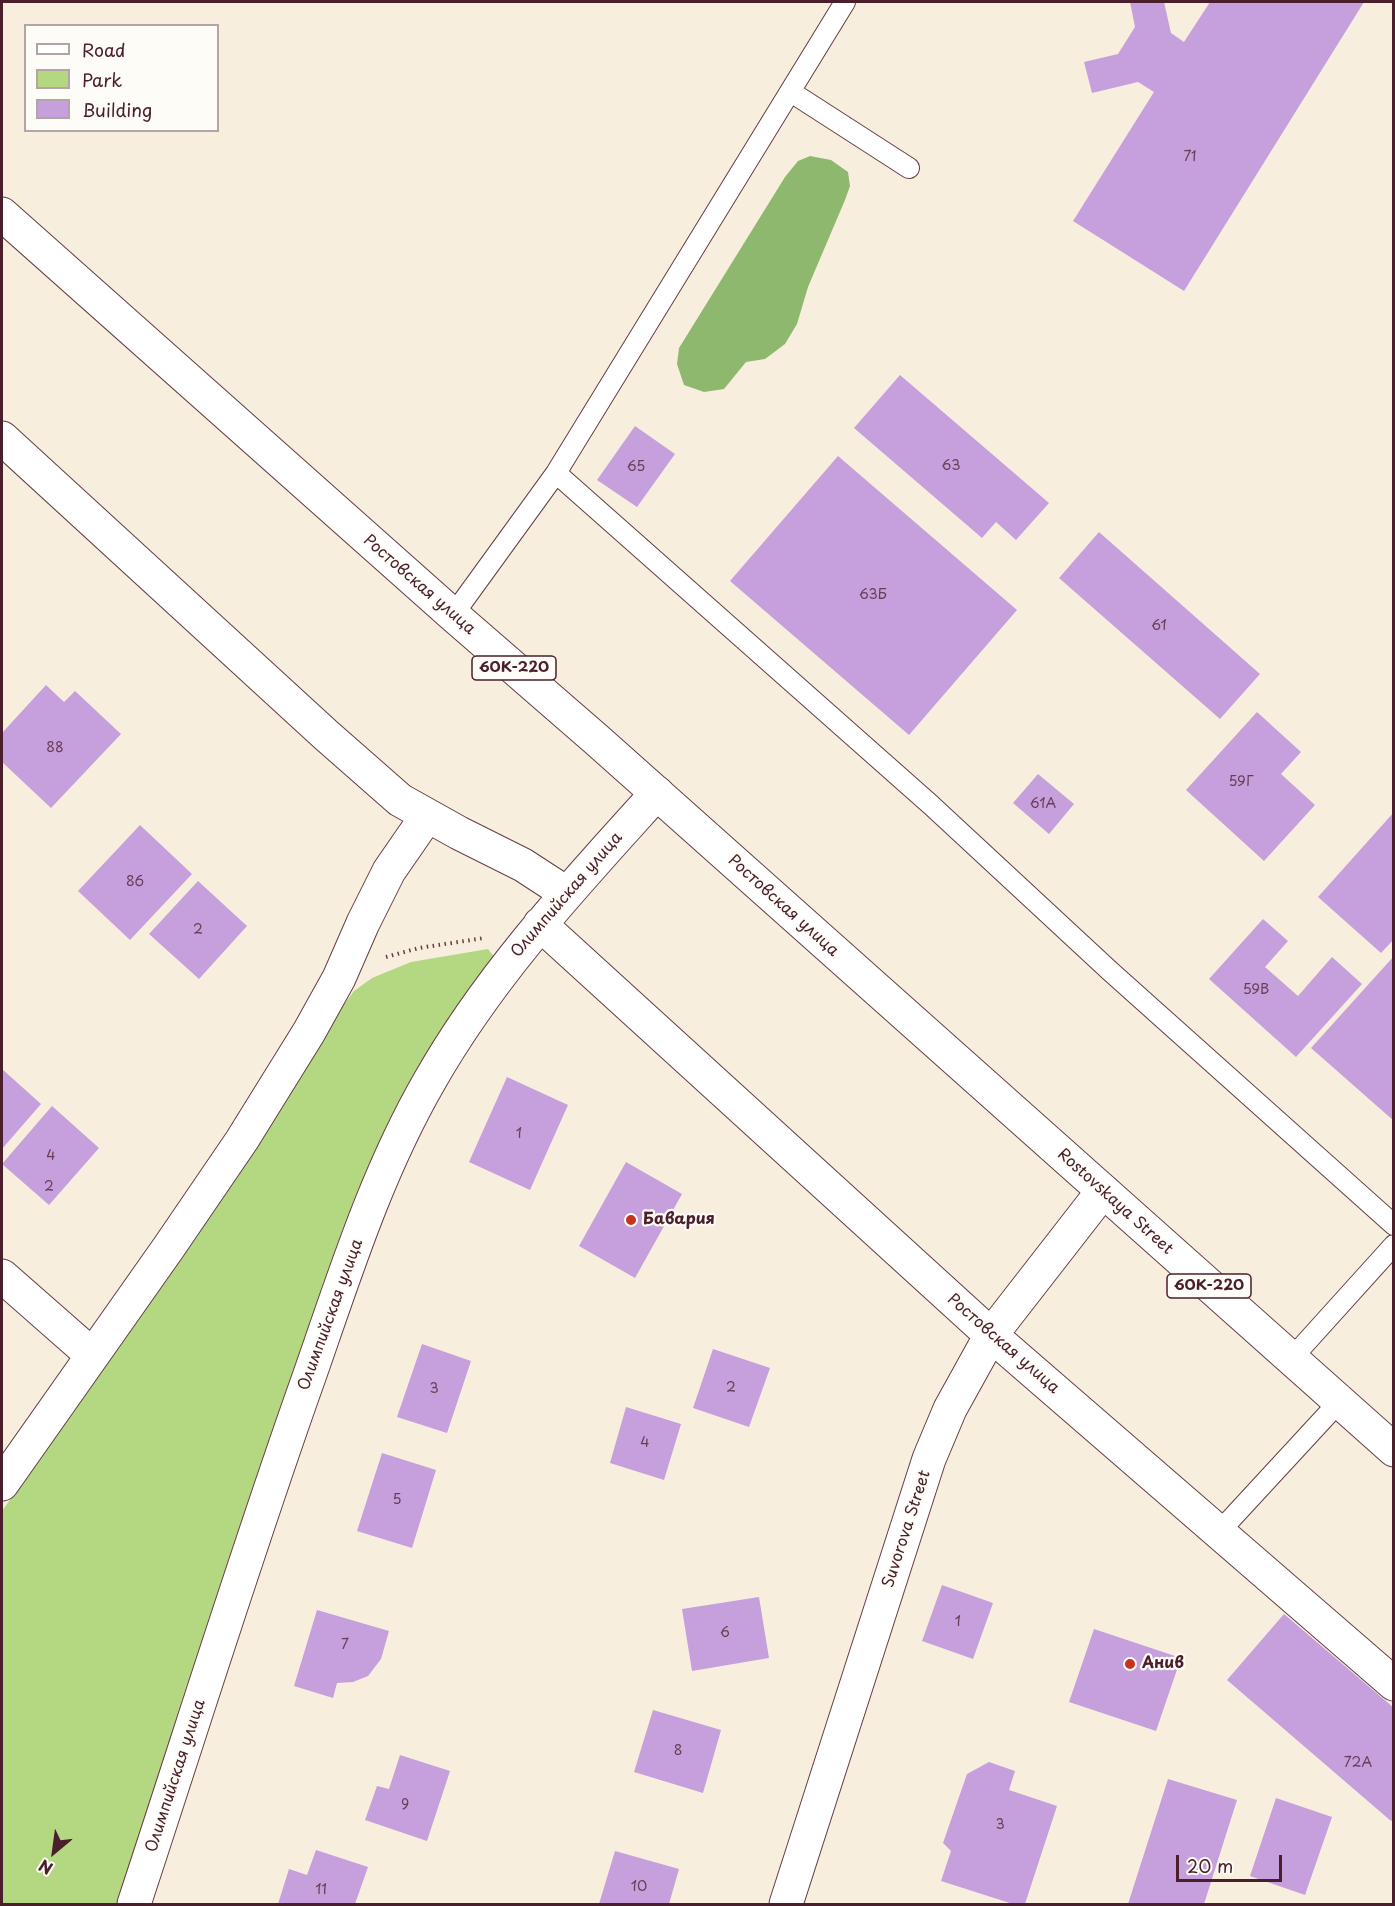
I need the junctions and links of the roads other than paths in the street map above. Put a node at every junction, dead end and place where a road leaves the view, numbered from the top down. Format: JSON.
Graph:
{"nodes":[{"id":1,"x":845,"y":2,"type":"edge"},
{"id":2,"x":791,"y":92,"type":"junction"},
{"id":3,"x":909,"y":168,"type":"dead end"},
{"id":4,"x":2,"y":214,"type":"edge"},
{"id":5,"x":2,"y":438,"type":"edge"},
{"id":6,"x":556,"y":473,"type":"junction"},
{"id":7,"x":453,"y":615,"type":"junction"},
{"id":8,"x":657,"y":793,"type":"junction"},
{"id":9,"x":427,"y":816,"type":"junction"},
{"id":10,"x":566,"y":893,"type":"junction"},
{"id":11,"x":536,"y":928,"type":"junction"},
{"id":12,"x":1103,"y":1191,"type":"junction"},
{"id":13,"x":1394,"y":1225,"type":"edge"},
{"id":14,"x":1394,"y":1245,"type":"edge"},
{"id":15,"x":2,"y":1276,"type":"edge"},
{"id":16,"x":991,"y":1335,"type":"junction"},
{"id":17,"x":92,"y":1355,"type":"junction"},
{"id":18,"x":1291,"y":1359,"type":"junction"},
{"id":19,"x":1339,"y":1402,"type":"junction"},
{"id":20,"x":1394,"y":1450,"type":"edge"},
{"id":21,"x":2,"y":1484,"type":"edge"},
{"id":22,"x":1219,"y":1533,"type":"junction"},
{"id":23,"x":1394,"y":1684,"type":"edge"},
{"id":24,"x":134,"y":1905,"type":"edge"},
{"id":25,"x":786,"y":1905,"type":"edge"}],
"edges":[{"from":1,"to":2,"type":"lane"},
{"from":2,"to":3,"type":"lane"},
{"from":2,"to":6,"type":"lane"},
{"from":4,"to":7,"type":"street","name":"Ростовская улица","number":"60К-220"},
{"from":5,"to":9,"type":"street"},
{"from":6,"to":7,"type":"lane"},
{"from":6,"to":13,"type":"lane"},
{"from":7,"to":8,"type":"street","name":"Ростовская улица","number":"60К-220"},
{"from":8,"to":10,"type":"street","name":"Олимпийская улица"},
{"from":8,"to":12,"type":"street","name":"Ростовская улица","number":"60К-220"},
{"from":9,"to":10,"type":"street"},
{"from":9,"to":17,"type":"street"},
{"from":10,"to":11,"type":"street","name":"Олимпийская улица"},
{"from":11,"to":16,"type":"street","name":"Ростовская улица"},
{"from":11,"to":24,"type":"street","name":"Олимпийская улица"},
{"from":12,"to":16,"type":"street","name":"Suvorova Street"},
{"from":12,"to":18,"type":"street","name":"Rostovskaya Street","number":"60К-220"},
{"from":14,"to":18,"type":"lane"},
{"from":15,"to":17,"type":"street"},
{"from":16,"to":22,"type":"street","name":"Ростовская улица"},
{"from":16,"to":25,"type":"street","name":"Suvorova Street"},
{"from":17,"to":21,"type":"street"},
{"from":18,"to":19,"type":"street","name":"Rostovskaya Street","number":"60К-220"},
{"from":19,"to":20,"type":"street","name":"Rostovskaya Street","number":"60К-220"},
{"from":19,"to":22,"type":"lane"},
{"from":22,"to":23,"type":"street","name":"Ростовская улица"}]}
